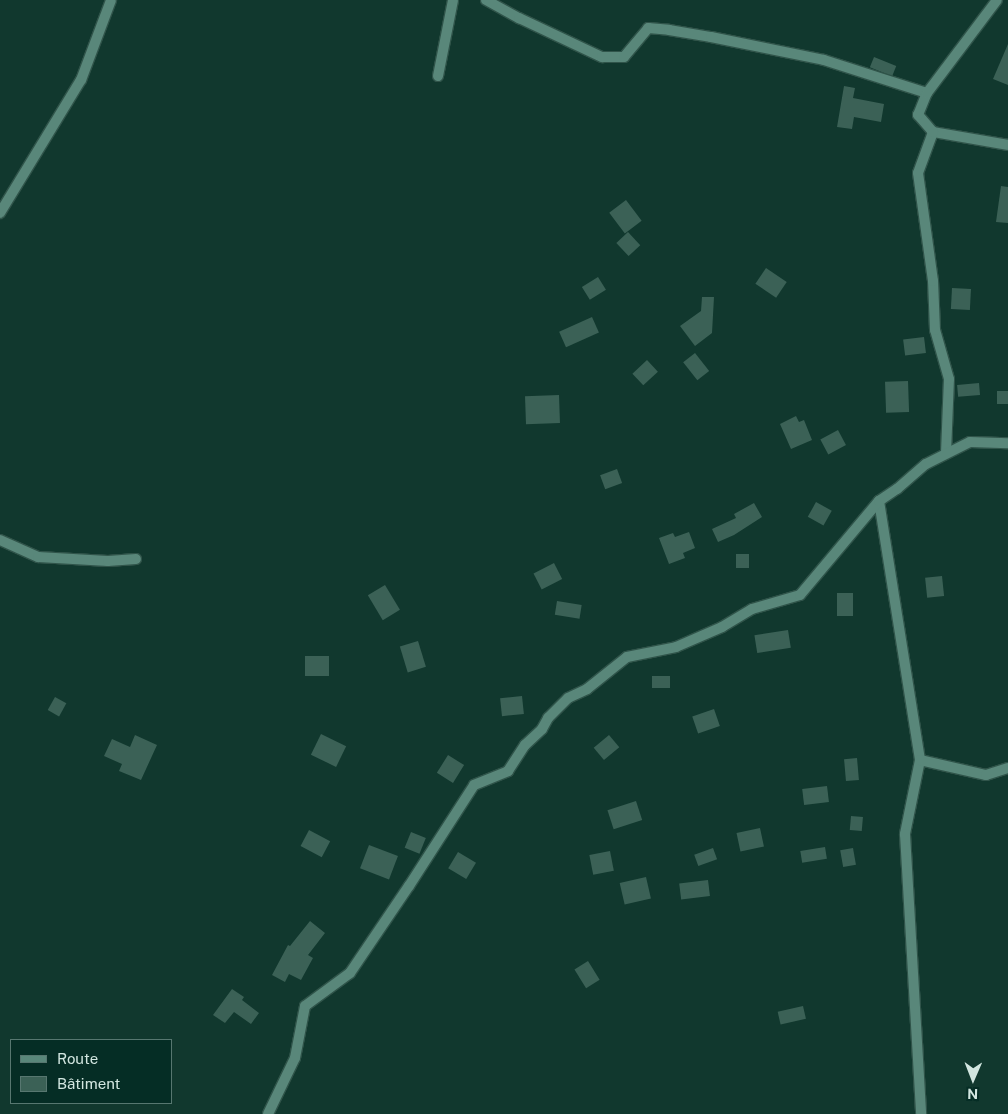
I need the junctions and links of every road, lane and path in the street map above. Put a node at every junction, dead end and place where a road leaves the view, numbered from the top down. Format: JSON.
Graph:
{"nodes":[{"id":1,"x":111,"y":0,"type":"edge"},
{"id":2,"x":453,"y":0,"type":"edge"},
{"id":3,"x":486,"y":0,"type":"edge"},
{"id":4,"x":997,"y":0,"type":"edge"},
{"id":5,"x":438,"y":76,"type":"dead end"},
{"id":6,"x":927,"y":93,"type":"junction"},
{"id":7,"x":933,"y":132,"type":"junction"},
{"id":8,"x":1008,"y":145,"type":"edge"},
{"id":9,"x":0,"y":213,"type":"edge"},
{"id":10,"x":1008,"y":443,"type":"edge"},
{"id":11,"x":946,"y":453,"type":"junction"},
{"id":12,"x":879,"y":501,"type":"junction"},
{"id":13,"x":0,"y":540,"type":"edge"},
{"id":14,"x":136,"y":560,"type":"dead end"},
{"id":15,"x":920,"y":760,"type":"junction"},
{"id":16,"x":1008,"y":768,"type":"edge"},
{"id":17,"x":268,"y":1114,"type":"edge"},
{"id":18,"x":921,"y":1114,"type":"edge"}],
"edges":[{"from":1,"to":9,"type":"street"},
{"from":2,"to":5,"type":"street"},
{"from":3,"to":6,"type":"street"},
{"from":4,"to":6,"type":"street"},
{"from":6,"to":7,"type":"street"},
{"from":7,"to":8,"type":"street"},
{"from":7,"to":11,"type":"street"},
{"from":10,"to":11,"type":"street"},
{"from":11,"to":12,"type":"street"},
{"from":12,"to":15,"type":"street"},
{"from":12,"to":17,"type":"street"},
{"from":13,"to":14,"type":"street"},
{"from":15,"to":16,"type":"street"},
{"from":15,"to":18,"type":"street"}]}
